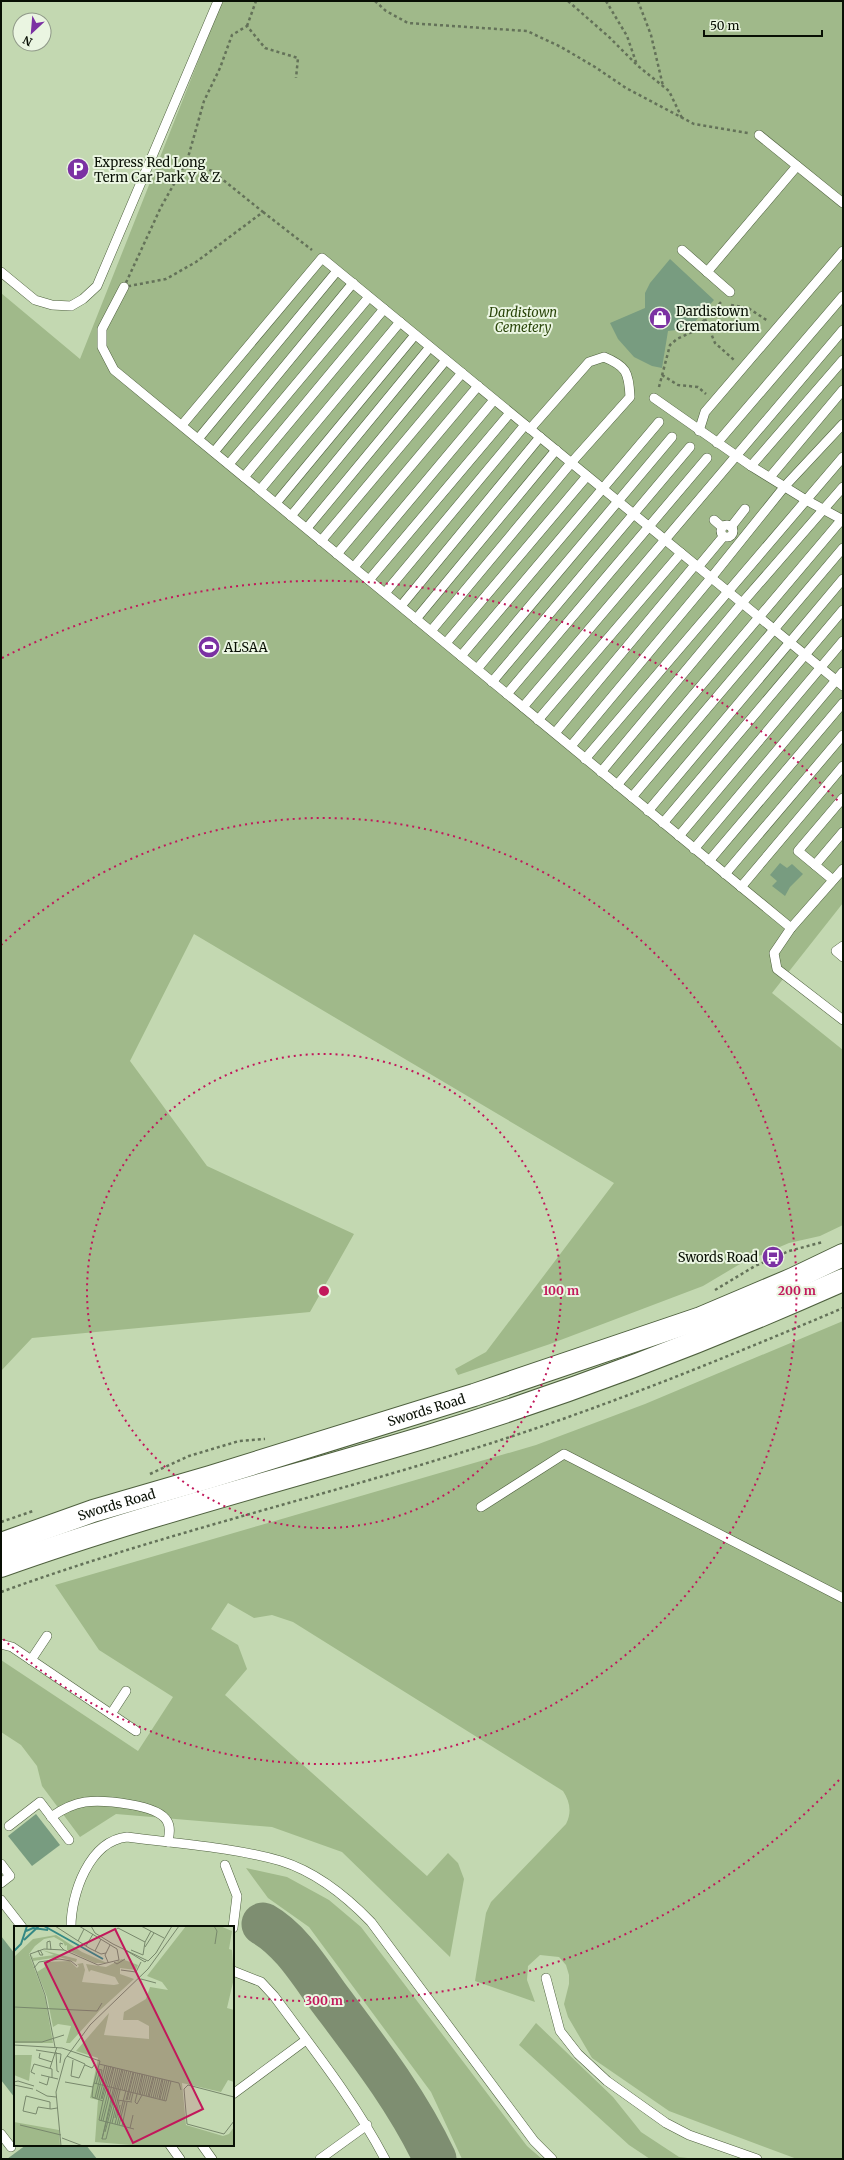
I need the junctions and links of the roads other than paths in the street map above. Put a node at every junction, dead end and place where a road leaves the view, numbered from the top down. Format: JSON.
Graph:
{"nodes":[{"id":1,"x":218,"y":1,"type":"edge"},
{"id":2,"x":759,"y":135,"type":"road end"},
{"id":3,"x":797,"y":166,"type":"junction"},
{"id":4,"x":843,"y":203,"type":"edge"},
{"id":5,"x":682,"y":250,"type":"dead end"},
{"id":6,"x":843,"y":251,"type":"edge"},
{"id":7,"x":337,"y":271,"type":"junction"},
{"id":8,"x":1,"y":272,"type":"edge"},
{"id":9,"x":707,"y":272,"type":"junction"},
{"id":10,"x":353,"y":284,"type":"junction"},
{"id":11,"x":124,"y":287,"type":"road end"},
{"id":12,"x":730,"y":292,"type":"road end"},
{"id":13,"x":843,"y":296,"type":"edge"},
{"id":14,"x":369,"y":297,"type":"junction"},
{"id":15,"x":384,"y":310,"type":"junction"},
{"id":16,"x":400,"y":322,"type":"junction"},
{"id":17,"x":843,"y":330,"type":"edge"},
{"id":18,"x":415,"y":335,"type":"junction"},
{"id":19,"x":430,"y":347,"type":"junction"},
{"id":20,"x":446,"y":360,"type":"junction"},
{"id":21,"x":843,"y":360,"type":"edge"},
{"id":22,"x":462,"y":373,"type":"junction"},
{"id":23,"x":478,"y":386,"type":"junction"},
{"id":24,"x":843,"y":390,"type":"edge"},
{"id":25,"x":654,"y":398,"type":"road end"},
{"id":26,"x":494,"y":400,"type":"junction"},
{"id":27,"x":510,"y":413,"type":"junction"},
{"id":28,"x":659,"y":422,"type":"dead end"},
{"id":29,"x":843,"y":424,"type":"edge"},
{"id":30,"x":182,"y":426,"type":"junction"},
{"id":31,"x":527,"y":427,"type":"junction"},
{"id":32,"x":699,"y":431,"type":"junction"},
{"id":33,"x":540,"y":437,"type":"junction"},
{"id":34,"x":672,"y":437,"type":"dead end"},
{"id":35,"x":198,"y":439,"type":"junction"},
{"id":36,"x":717,"y":443,"type":"junction"},
{"id":37,"x":690,"y":447,"type":"dead end"},
{"id":38,"x":556,"y":450,"type":"junction"},
{"id":39,"x":214,"y":452,"type":"junction"},
{"id":40,"x":736,"y":456,"type":"junction"},
{"id":41,"x":843,"y":457,"type":"edge"},
{"id":42,"x":707,"y":458,"type":"dead end"},
{"id":43,"x":571,"y":463,"type":"junction"},
{"id":44,"x":229,"y":464,"type":"junction"},
{"id":45,"x":751,"y":466,"type":"junction"},
{"id":46,"x":587,"y":476,"type":"junction"},
{"id":47,"x":244,"y":477,"type":"junction"},
{"id":48,"x":770,"y":477,"type":"junction"},
{"id":49,"x":785,"y":486,"type":"junction"},
{"id":50,"x":843,"y":487,"type":"edge"},
{"id":51,"x":603,"y":489,"type":"junction"},
{"id":52,"x":260,"y":490,"type":"junction"},
{"id":53,"x":806,"y":500,"type":"junction"},
{"id":54,"x":618,"y":502,"type":"junction"},
{"id":55,"x":276,"y":504,"type":"junction"},
{"id":56,"x":745,"y":509,"type":"dead end"},
{"id":57,"x":824,"y":510,"type":"junction"},
{"id":58,"x":634,"y":514,"type":"junction"},
{"id":59,"x":291,"y":516,"type":"junction"},
{"id":60,"x":843,"y":519,"type":"edge"},
{"id":61,"x":714,"y":520,"type":"dead end"},
{"id":62,"x":649,"y":527,"type":"junction"},
{"id":63,"x":306,"y":528,"type":"junction"},
{"id":64,"x":727,"y":531,"type":"junction"},
{"id":65,"x":665,"y":540,"type":"junction"},
{"id":66,"x":321,"y":541,"type":"junction"},
{"id":67,"x":740,"y":541,"type":"junction"},
{"id":68,"x":843,"y":548,"type":"edge"},
{"id":69,"x":681,"y":553,"type":"junction"},
{"id":70,"x":337,"y":554,"type":"junction"},
{"id":71,"x":696,"y":566,"type":"junction"},
{"id":72,"x":354,"y":567,"type":"junction"},
{"id":73,"x":711,"y":578,"type":"junction"},
{"id":74,"x":843,"y":579,"type":"edge"},
{"id":75,"x":369,"y":580,"type":"junction"},
{"id":76,"x":727,"y":591,"type":"junction"},
{"id":77,"x":385,"y":593,"type":"junction"},
{"id":78,"x":742,"y":603,"type":"junction"},
{"id":79,"x":401,"y":606,"type":"junction"},
{"id":80,"x":843,"y":610,"type":"edge"},
{"id":81,"x":758,"y":617,"type":"junction"},
{"id":82,"x":416,"y":619,"type":"junction"},
{"id":83,"x":774,"y":630,"type":"junction"},
{"id":84,"x":431,"y":631,"type":"junction"},
{"id":85,"x":843,"y":641,"type":"edge"},
{"id":86,"x":789,"y":642,"type":"junction"},
{"id":87,"x":446,"y":643,"type":"junction"},
{"id":88,"x":805,"y":655,"type":"junction"},
{"id":89,"x":461,"y":656,"type":"junction"},
{"id":90,"x":820,"y":668,"type":"junction"},
{"id":91,"x":477,"y":669,"type":"junction"},
{"id":92,"x":843,"y":672,"type":"edge"},
{"id":93,"x":492,"y":682,"type":"junction"},
{"id":94,"x":840,"y":683,"type":"edge"},
{"id":95,"x":507,"y":694,"type":"junction"},
{"id":96,"x":843,"y":703,"type":"edge"},
{"id":97,"x":523,"y":707,"type":"junction"},
{"id":98,"x":538,"y":720,"type":"junction"},
{"id":99,"x":555,"y":733,"type":"junction"},
{"id":100,"x":843,"y":735,"type":"edge"},
{"id":101,"x":570,"y":746,"type":"junction"},
{"id":102,"x":585,"y":758,"type":"junction"},
{"id":103,"x":843,"y":766,"type":"edge"},
{"id":104,"x":601,"y":772,"type":"junction"},
{"id":105,"x":617,"y":785,"type":"junction"},
{"id":106,"x":632,"y":797,"type":"junction"},
{"id":107,"x":843,"y":798,"type":"edge"},
{"id":108,"x":648,"y":811,"type":"junction"},
{"id":109,"x":663,"y":823,"type":"junction"},
{"id":110,"x":843,"y":832,"type":"edge"},
{"id":111,"x":678,"y":836,"type":"junction"},
{"id":112,"x":694,"y":849,"type":"junction"},
{"id":113,"x":709,"y":861,"type":"junction"},
{"id":114,"x":815,"y":865,"type":"junction"},
{"id":115,"x":843,"y":869,"type":"edge"},
{"id":116,"x":726,"y":874,"type":"junction"},
{"id":117,"x":833,"y":880,"type":"junction"},
{"id":118,"x":741,"y":887,"type":"junction"},
{"id":119,"x":791,"y":928,"type":"junction"},
{"id":120,"x":843,"y":946,"type":"edge"},
{"id":121,"x":843,"y":957,"type":"edge"},
{"id":122,"x":843,"y":1020,"type":"edge"},
{"id":123,"x":836,"y":1248,"type":"edge"},
{"id":124,"x":843,"y":1280,"type":"edge"},
{"id":125,"x":481,"y":1507,"type":"dead end"},
{"id":126,"x":1,"y":1544,"type":"edge"},
{"id":127,"x":1,"y":1566,"type":"edge"},
{"id":128,"x":843,"y":1598,"type":"edge"},
{"id":129,"x":47,"y":1636,"type":"dead end"},
{"id":130,"x":1,"y":1644,"type":"edge"},
{"id":131,"x":31,"y":1660,"type":"junction"},
{"id":132,"x":126,"y":1691,"type":"dead end"},
{"id":133,"x":111,"y":1714,"type":"junction"},
{"id":134,"x":136,"y":1731,"type":"dead end"},
{"id":135,"x":51,"y":1818,"type":"junction"},
{"id":136,"x":9,"y":1826,"type":"dead end"},
{"id":137,"x":69,"y":1840,"type":"dead end"},
{"id":138,"x":168,"y":1842,"type":"junction"},
{"id":139,"x":1,"y":1864,"type":"edge"},
{"id":140,"x":225,"y":1865,"type":"dead end"},
{"id":141,"x":1,"y":1883,"type":"edge"},
{"id":142,"x":1,"y":1900,"type":"edge"},
{"id":143,"x":21,"y":1926,"type":"edge"},
{"id":144,"x":71,"y":1926,"type":"edge"},
{"id":145,"x":233,"y":1926,"type":"edge"},
{"id":146,"x":234,"y":1971,"type":"edge"},
{"id":147,"x":546,"y":1978,"type":"dead end"},
{"id":148,"x":306,"y":2040,"type":"junction"},
{"id":149,"x":234,"y":2093,"type":"edge"},
{"id":150,"x":367,"y":2125,"type":"junction"},
{"id":151,"x":1,"y":2134,"type":"edge"},
{"id":152,"x":171,"y":2146,"type":"edge"},
{"id":153,"x":203,"y":2146,"type":"edge"},
{"id":154,"x":11,"y":2147,"type":"dead end"},
{"id":155,"x":180,"y":2159,"type":"edge"},
{"id":156,"x":212,"y":2159,"type":"edge"},
{"id":157,"x":320,"y":2159,"type":"edge"},
{"id":158,"x":385,"y":2159,"type":"edge"},
{"id":159,"x":552,"y":2159,"type":"edge"},
{"id":160,"x":757,"y":2159,"type":"edge"}],
"edges":[{"from":1,"to":8,"type":"lane"},
{"from":2,"to":3,"type":"lane"},
{"from":3,"to":4,"type":"lane"},
{"from":3,"to":9,"type":"lane"},
{"from":5,"to":9,"type":"lane"},
{"from":6,"to":32,"type":"lane"},
{"from":7,"to":10,"type":"lane"},
{"from":7,"to":30,"type":"lane"},
{"from":7,"to":35,"type":"lane"},
{"from":9,"to":12,"type":"lane"},
{"from":10,"to":14,"type":"lane"},
{"from":10,"to":39,"type":"lane"},
{"from":11,"to":30,"type":"lane"},
{"from":13,"to":36,"type":"lane"},
{"from":14,"to":15,"type":"lane"},
{"from":14,"to":44,"type":"lane"},
{"from":15,"to":16,"type":"lane"},
{"from":15,"to":47,"type":"lane"},
{"from":16,"to":18,"type":"lane"},
{"from":16,"to":52,"type":"lane"},
{"from":17,"to":40,"type":"lane"},
{"from":18,"to":19,"type":"lane"},
{"from":18,"to":55,"type":"lane"},
{"from":19,"to":20,"type":"lane"},
{"from":19,"to":59,"type":"lane"},
{"from":20,"to":22,"type":"lane"},
{"from":20,"to":63,"type":"lane"},
{"from":21,"to":45,"type":"lane"},
{"from":22,"to":23,"type":"lane"},
{"from":22,"to":66,"type":"lane"},
{"from":23,"to":26,"type":"lane"},
{"from":23,"to":70,"type":"lane"},
{"from":24,"to":48,"type":"lane"},
{"from":25,"to":32,"type":"lane"},
{"from":26,"to":27,"type":"lane"},
{"from":26,"to":72,"type":"lane"},
{"from":27,"to":31,"type":"lane"},
{"from":27,"to":75,"type":"lane"},
{"from":28,"to":51,"type":"lane"},
{"from":29,"to":49,"type":"lane"},
{"from":30,"to":35,"type":"lane"},
{"from":31,"to":33,"type":"lane"},
{"from":31,"to":43,"type":"lane"},
{"from":31,"to":77,"type":"lane"},
{"from":32,"to":36,"type":"lane"},
{"from":33,"to":38,"type":"lane"},
{"from":33,"to":79,"type":"lane"},
{"from":34,"to":54,"type":"lane"},
{"from":35,"to":39,"type":"lane"},
{"from":36,"to":40,"type":"lane"},
{"from":37,"to":58,"type":"lane"},
{"from":38,"to":43,"type":"lane"},
{"from":38,"to":82,"type":"lane"},
{"from":39,"to":44,"type":"lane"},
{"from":40,"to":45,"type":"lane"},
{"from":40,"to":65,"type":"lane"},
{"from":41,"to":53,"type":"lane"},
{"from":42,"to":62,"type":"lane"},
{"from":43,"to":46,"type":"lane"},
{"from":43,"to":84,"type":"lane"},
{"from":44,"to":47,"type":"lane"},
{"from":45,"to":48,"type":"lane"},
{"from":46,"to":51,"type":"lane"},
{"from":46,"to":87,"type":"lane"},
{"from":47,"to":52,"type":"lane"},
{"from":48,"to":49,"type":"lane"},
{"from":49,"to":53,"type":"lane"},
{"from":49,"to":67,"type":"lane"},
{"from":50,"to":57,"type":"lane"},
{"from":51,"to":54,"type":"lane"},
{"from":51,"to":89,"type":"lane"},
{"from":52,"to":55,"type":"lane"},
{"from":53,"to":57,"type":"lane"},
{"from":53,"to":76,"type":"lane"},
{"from":54,"to":58,"type":"lane"},
{"from":54,"to":91,"type":"lane"},
{"from":55,"to":59,"type":"lane"},
{"from":56,"to":64,"type":"lane"},
{"from":57,"to":60,"type":"lane"},
{"from":57,"to":78,"type":"lane"},
{"from":58,"to":62,"type":"lane"},
{"from":58,"to":93,"type":"lane"},
{"from":59,"to":63,"type":"lane"},
{"from":60,"to":81,"type":"lane"},
{"from":61,"to":64,"type":"lane"},
{"from":62,"to":65,"type":"lane"},
{"from":62,"to":95,"type":"lane"},
{"from":63,"to":66,"type":"lane"},
{"from":64,"to":67,"type":"lane"},
{"from":64,"to":71,"type":"lane"},
{"from":65,"to":69,"type":"lane"},
{"from":65,"to":97,"type":"lane"},
{"from":66,"to":70,"type":"lane"},
{"from":67,"to":73,"type":"lane"},
{"from":68,"to":83,"type":"lane"},
{"from":69,"to":71,"type":"lane"},
{"from":69,"to":98,"type":"lane"},
{"from":70,"to":72,"type":"lane"},
{"from":71,"to":73,"type":"lane"},
{"from":71,"to":99,"type":"lane"},
{"from":72,"to":75,"type":"lane"},
{"from":73,"to":76,"type":"lane"},
{"from":73,"to":101,"type":"lane"},
{"from":74,"to":86,"type":"lane"},
{"from":75,"to":77,"type":"lane"},
{"from":76,"to":78,"type":"lane"},
{"from":76,"to":102,"type":"lane"},
{"from":77,"to":79,"type":"lane"},
{"from":78,"to":81,"type":"lane"},
{"from":78,"to":104,"type":"lane"},
{"from":79,"to":82,"type":"lane"},
{"from":80,"to":88,"type":"lane"},
{"from":81,"to":83,"type":"lane"},
{"from":81,"to":105,"type":"lane"},
{"from":82,"to":84,"type":"lane"},
{"from":83,"to":86,"type":"lane"},
{"from":83,"to":106,"type":"lane"},
{"from":84,"to":87,"type":"lane"},
{"from":85,"to":90,"type":"lane"},
{"from":86,"to":88,"type":"lane"},
{"from":86,"to":108,"type":"lane"},
{"from":87,"to":89,"type":"lane"},
{"from":88,"to":90,"type":"lane"},
{"from":88,"to":109,"type":"lane"},
{"from":89,"to":91,"type":"lane"},
{"from":90,"to":94,"type":"lane"},
{"from":90,"to":111,"type":"lane"},
{"from":91,"to":93,"type":"lane"},
{"from":92,"to":94,"type":"lane"},
{"from":93,"to":95,"type":"lane"},
{"from":94,"to":112,"type":"lane"},
{"from":95,"to":97,"type":"lane"},
{"from":96,"to":113,"type":"lane"},
{"from":97,"to":98,"type":"lane"},
{"from":98,"to":99,"type":"lane"},
{"from":99,"to":101,"type":"lane"},
{"from":100,"to":116,"type":"lane"},
{"from":101,"to":102,"type":"lane"},
{"from":102,"to":104,"type":"lane"},
{"from":103,"to":118,"type":"lane"},
{"from":104,"to":105,"type":"lane"},
{"from":105,"to":106,"type":"lane"},
{"from":106,"to":108,"type":"lane"},
{"from":107,"to":114,"type":"lane"},
{"from":108,"to":109,"type":"lane"},
{"from":109,"to":111,"type":"lane"},
{"from":110,"to":114,"type":"lane"},
{"from":111,"to":112,"type":"lane"},
{"from":112,"to":113,"type":"lane"},
{"from":113,"to":116,"type":"lane"},
{"from":114,"to":117,"type":"lane"},
{"from":115,"to":117,"type":"lane"},
{"from":116,"to":118,"type":"lane"},
{"from":117,"to":119,"type":"lane"},
{"from":118,"to":119,"type":"lane"},
{"from":119,"to":122,"type":"lane"},
{"from":120,"to":121,"type":"lane"},
{"from":123,"to":126,"type":"main road","name":"Swords Road"},
{"from":124,"to":127,"type":"main road","name":"Swords Road"},
{"from":125,"to":128,"type":"lane"},
{"from":129,"to":131,"type":"lane"},
{"from":130,"to":131,"type":"lane"},
{"from":131,"to":133,"type":"lane"},
{"from":132,"to":133,"type":"lane"},
{"from":133,"to":134,"type":"lane"},
{"from":135,"to":136,"type":"lane"},
{"from":135,"to":137,"type":"lane"},
{"from":135,"to":138,"type":"lane"},
{"from":138,"to":144,"type":"lane"},
{"from":138,"to":159,"type":"lane"},
{"from":139,"to":141,"type":"lane"},
{"from":140,"to":145,"type":"lane"},
{"from":142,"to":143,"type":"lane"},
{"from":146,"to":148,"type":"lane"},
{"from":147,"to":160,"type":"lane"},
{"from":148,"to":149,"type":"lane"},
{"from":148,"to":150,"type":"lane"},
{"from":150,"to":157,"type":"lane"},
{"from":150,"to":158,"type":"lane"},
{"from":151,"to":154,"type":"lane"},
{"from":152,"to":155,"type":"lane"},
{"from":153,"to":156,"type":"lane"}]}
